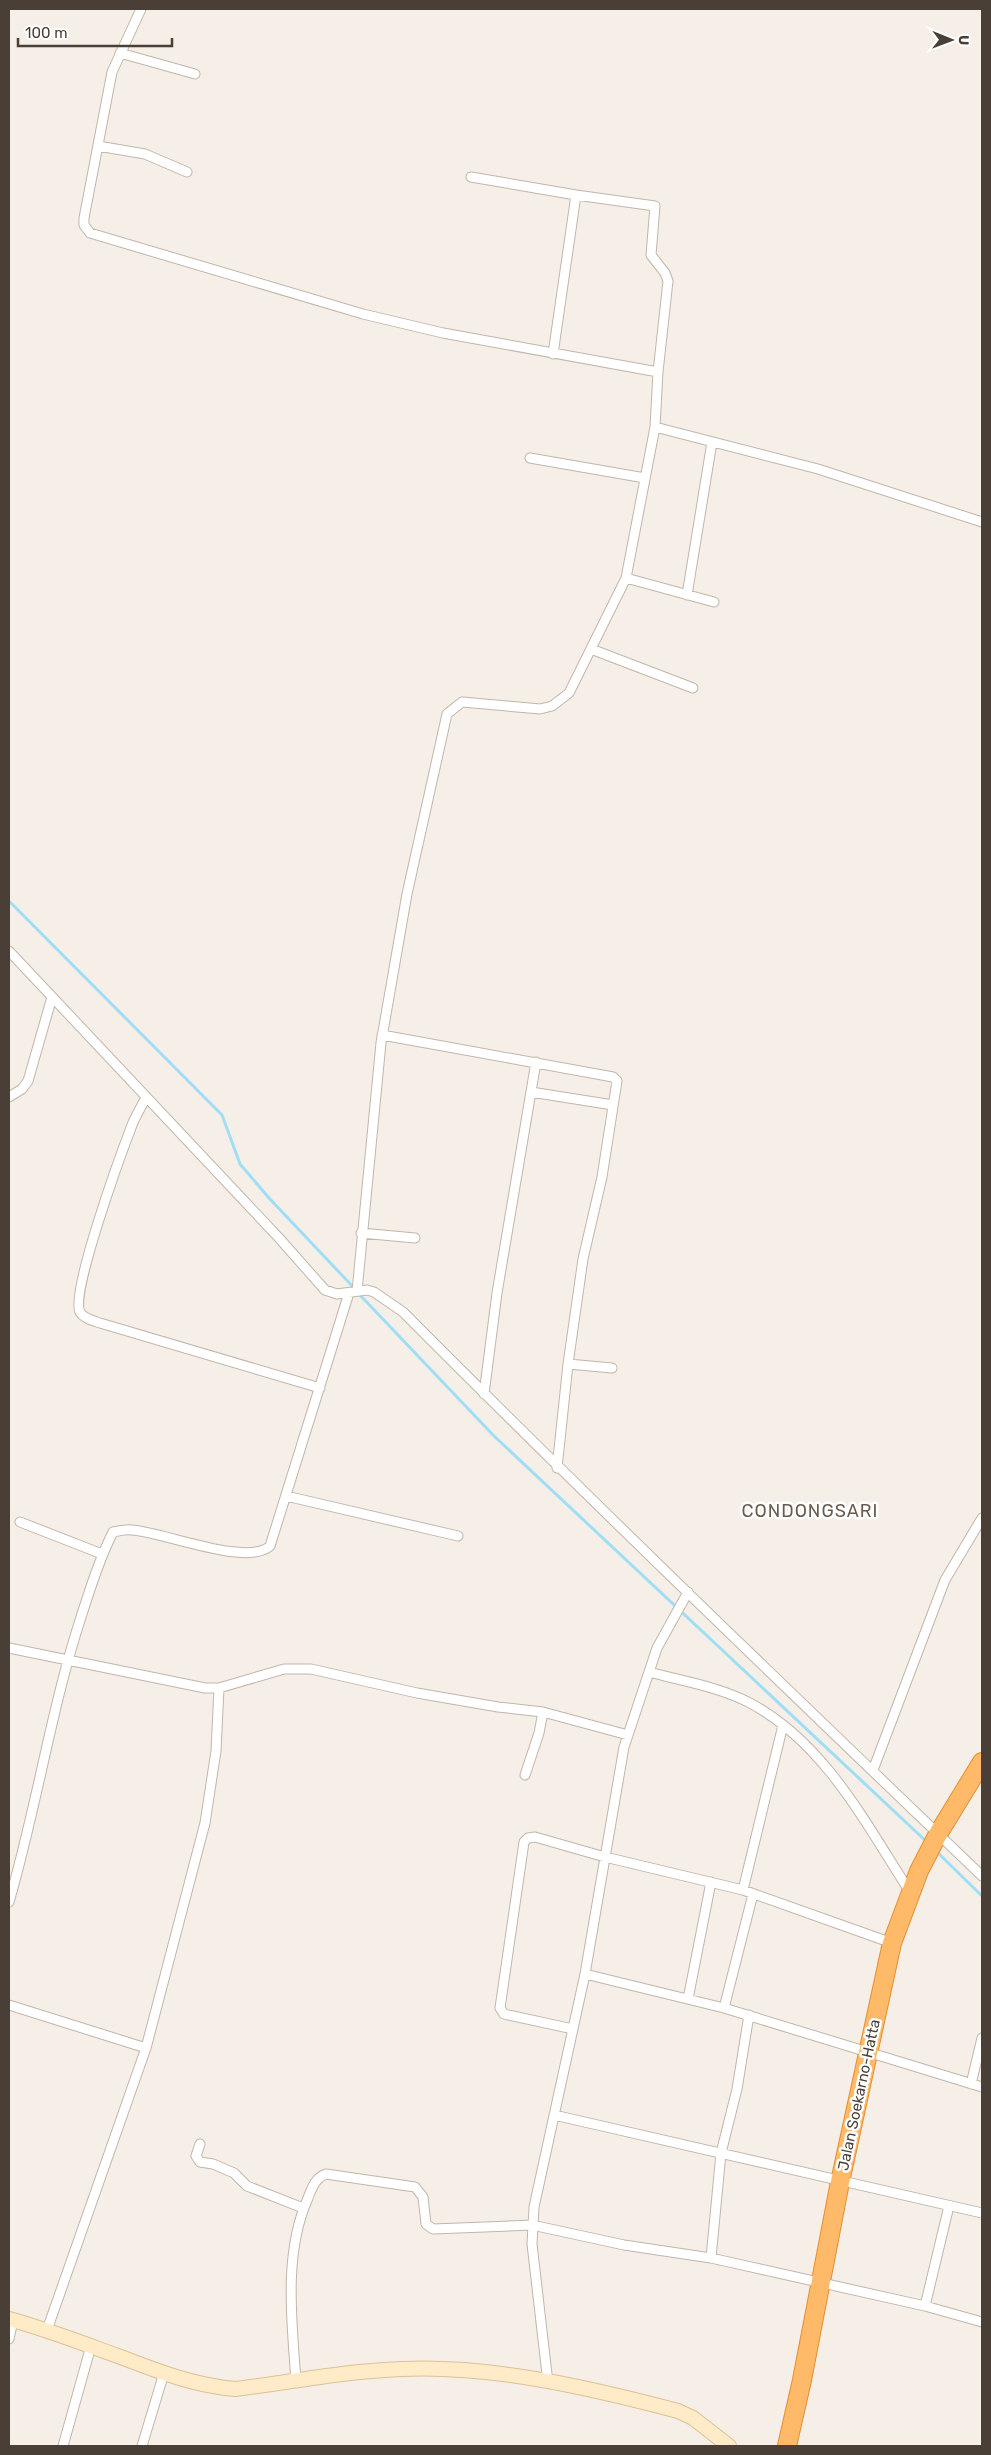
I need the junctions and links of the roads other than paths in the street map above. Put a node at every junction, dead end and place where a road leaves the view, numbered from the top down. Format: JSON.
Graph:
{"nodes":[{"id":1,"x":141,"y":9,"type":"edge"},
{"id":2,"x":120,"y":52,"type":"junction"},
{"id":3,"x":194,"y":74,"type":"dead end"},
{"id":4,"x":98,"y":146,"type":"junction"},
{"id":5,"x":187,"y":172,"type":"dead end"},
{"id":6,"x":471,"y":177,"type":"dead end"},
{"id":7,"x":576,"y":195,"type":"junction"},
{"id":8,"x":553,"y":354,"type":"junction"},
{"id":9,"x":658,"y":372,"type":"junction"},
{"id":10,"x":655,"y":427,"type":"junction"},
{"id":11,"x":712,"y":442,"type":"junction"},
{"id":12,"x":530,"y":458,"type":"dead end"},
{"id":13,"x":645,"y":478,"type":"junction"},
{"id":14,"x":982,"y":522,"type":"edge"},
{"id":15,"x":626,"y":578,"type":"junction"},
{"id":16,"x":687,"y":595,"type":"junction"},
{"id":17,"x":714,"y":602,"type":"dead end"},
{"id":18,"x":591,"y":649,"type":"junction"},
{"id":19,"x":693,"y":688,"type":"dead end"},
{"id":20,"x":9,"y":951,"type":"edge"},
{"id":21,"x":52,"y":996,"type":"junction"},
{"id":22,"x":382,"y":1036,"type":"junction"},
{"id":23,"x":536,"y":1062,"type":"junction"},
{"id":24,"x":531,"y":1092,"type":"junction"},
{"id":25,"x":9,"y":1097,"type":"edge"},
{"id":26,"x":146,"y":1097,"type":"junction"},
{"id":27,"x":612,"y":1105,"type":"junction"},
{"id":28,"x":361,"y":1233,"type":"junction"},
{"id":29,"x":415,"y":1238,"type":"dead end"},
{"id":30,"x":352,"y":1292,"type":"junction"},
{"id":31,"x":568,"y":1364,"type":"junction"},
{"id":32,"x":612,"y":1368,"type":"dead end"},
{"id":33,"x":320,"y":1388,"type":"junction"},
{"id":34,"x":484,"y":1394,"type":"junction"},
{"id":35,"x":557,"y":1468,"type":"junction"},
{"id":36,"x":286,"y":1496,"type":"junction"},
{"id":37,"x":982,"y":1518,"type":"edge"},
{"id":38,"x":20,"y":1522,"type":"dead end"},
{"id":39,"x":458,"y":1536,"type":"dead end"},
{"id":40,"x":102,"y":1554,"type":"junction"},
{"id":41,"x":688,"y":1592,"type":"junction"},
{"id":42,"x":9,"y":1648,"type":"edge"},
{"id":43,"x":67,"y":1661,"type":"junction"},
{"id":44,"x":649,"y":1672,"type":"junction"},
{"id":45,"x":220,"y":1688,"type":"junction"},
{"id":46,"x":543,"y":1712,"type":"junction"},
{"id":47,"x":783,"y":1725,"type":"junction"},
{"id":48,"x":628,"y":1735,"type":"junction"},
{"id":49,"x":982,"y":1762,"type":"edge"},
{"id":50,"x":873,"y":1770,"type":"junction"},
{"id":51,"x":525,"y":1775,"type":"dead end"},
{"id":52,"x":934,"y":1842,"type":"junction"},
{"id":53,"x":605,"y":1858,"type":"junction"},
{"id":54,"x":982,"y":1876,"type":"edge"},
{"id":55,"x":711,"y":1882,"type":"junction"},
{"id":56,"x":743,"y":1890,"type":"junction"},
{"id":57,"x":910,"y":1892,"type":"junction"},
{"id":58,"x":753,"y":1894,"type":"junction"},
{"id":59,"x":9,"y":1902,"type":"edge"},
{"id":60,"x":892,"y":1943,"type":"junction"},
{"id":61,"x":585,"y":1974,"type":"junction"},
{"id":62,"x":688,"y":1999,"type":"junction"},
{"id":63,"x":9,"y":2005,"type":"edge"},
{"id":64,"x":724,"y":2008,"type":"junction"},
{"id":65,"x":749,"y":2015,"type":"junction"},
{"id":66,"x":573,"y":2029,"type":"junction"},
{"id":67,"x":982,"y":2038,"type":"edge"},
{"id":68,"x":146,"y":2048,"type":"junction"},
{"id":69,"x":868,"y":2051,"type":"junction"},
{"id":70,"x":970,"y":2084,"type":"junction"},
{"id":71,"x":982,"y":2087,"type":"edge"},
{"id":72,"x":554,"y":2116,"type":"junction"},
{"id":73,"x":200,"y":2144,"type":"dead end"},
{"id":74,"x":721,"y":2153,"type":"junction"},
{"id":75,"x":840,"y":2182,"type":"junction"},
{"id":76,"x":949,"y":2206,"type":"junction"},
{"id":77,"x":303,"y":2208,"type":"junction"},
{"id":78,"x":982,"y":2213,"type":"edge"},
{"id":79,"x":532,"y":2225,"type":"junction"},
{"id":80,"x":711,"y":2258,"type":"junction"},
{"id":81,"x":820,"y":2282,"type":"junction"},
{"id":82,"x":925,"y":2306,"type":"junction"},
{"id":83,"x":11,"y":2319,"type":"edge"},
{"id":84,"x":982,"y":2322,"type":"edge"},
{"id":85,"x":47,"y":2330,"type":"junction"},
{"id":86,"x":9,"y":2339,"type":"edge"},
{"id":87,"x":92,"y":2346,"type":"junction"},
{"id":88,"x":164,"y":2374,"type":"junction"},
{"id":89,"x":296,"y":2381,"type":"junction"},
{"id":90,"x":548,"y":2383,"type":"junction"},
{"id":91,"x":63,"y":2446,"type":"edge"},
{"id":92,"x":142,"y":2446,"type":"edge"},
{"id":93,"x":729,"y":2446,"type":"edge"},
{"id":94,"x":787,"y":2446,"type":"edge"}],
"edges":[{"from":1,"to":2,"type":"street"},
{"from":2,"to":3,"type":"street"},
{"from":2,"to":4,"type":"street"},
{"from":4,"to":5,"type":"street"},
{"from":4,"to":8,"type":"street"},
{"from":6,"to":7,"type":"street"},
{"from":7,"to":8,"type":"street"},
{"from":7,"to":9,"type":"street"},
{"from":8,"to":9,"type":"street"},
{"from":9,"to":10,"type":"street"},
{"from":10,"to":11,"type":"street"},
{"from":10,"to":13,"type":"street"},
{"from":11,"to":14,"type":"street"},
{"from":11,"to":16,"type":"street"},
{"from":12,"to":13,"type":"street"},
{"from":13,"to":15,"type":"street"},
{"from":15,"to":16,"type":"street"},
{"from":15,"to":18,"type":"street"},
{"from":16,"to":17,"type":"street"},
{"from":18,"to":19,"type":"street"},
{"from":18,"to":22,"type":"street"},
{"from":20,"to":21,"type":"street"},
{"from":21,"to":25,"type":"street"},
{"from":21,"to":26,"type":"street"},
{"from":22,"to":23,"type":"street"},
{"from":22,"to":28,"type":"street"},
{"from":23,"to":24,"type":"street"},
{"from":23,"to":27,"type":"street"},
{"from":24,"to":27,"type":"street"},
{"from":24,"to":34,"type":"street"},
{"from":26,"to":30,"type":"street"},
{"from":26,"to":33,"type":"street"},
{"from":27,"to":31,"type":"street"},
{"from":28,"to":29,"type":"street"},
{"from":28,"to":30,"type":"street"},
{"from":30,"to":33,"type":"street"},
{"from":30,"to":34,"type":"street"},
{"from":31,"to":32,"type":"street"},
{"from":31,"to":35,"type":"street"},
{"from":33,"to":36,"type":"street"},
{"from":34,"to":35,"type":"street"},
{"from":35,"to":41,"type":"street"},
{"from":36,"to":39,"type":"street"},
{"from":36,"to":40,"type":"street"},
{"from":37,"to":50,"type":"street"},
{"from":38,"to":40,"type":"street"},
{"from":40,"to":43,"type":"street"},
{"from":41,"to":44,"type":"street"},
{"from":41,"to":50,"type":"street"},
{"from":42,"to":43,"type":"street"},
{"from":43,"to":45,"type":"street"},
{"from":43,"to":59,"type":"street"},
{"from":44,"to":47,"type":"street"},
{"from":44,"to":48,"type":"street"},
{"from":45,"to":46,"type":"street"},
{"from":45,"to":68,"type":"street"},
{"from":46,"to":48,"type":"street"},
{"from":46,"to":51,"type":"street"},
{"from":47,"to":56,"type":"street"},
{"from":47,"to":57,"type":"street"},
{"from":48,"to":53,"type":"street"},
{"from":49,"to":52,"type":"highway","name":"Jalan Soekarno-Hatta"},
{"from":50,"to":52,"type":"street"},
{"from":52,"to":54,"type":"street"},
{"from":52,"to":57,"type":"highway","name":"Jalan Soekarno-Hatta"},
{"from":53,"to":55,"type":"street"},
{"from":53,"to":61,"type":"street"},
{"from":53,"to":66,"type":"street"},
{"from":55,"to":56,"type":"street"},
{"from":55,"to":62,"type":"street"},
{"from":56,"to":58,"type":"street"},
{"from":57,"to":60,"type":"highway","name":"Jalan Soekarno-Hatta"},
{"from":58,"to":60,"type":"street"},
{"from":58,"to":64,"type":"street"},
{"from":60,"to":69,"type":"highway","name":"Jalan Soekarno-Hatta"},
{"from":61,"to":62,"type":"street"},
{"from":61,"to":66,"type":"street"},
{"from":62,"to":64,"type":"street"},
{"from":63,"to":68,"type":"street"},
{"from":64,"to":65,"type":"street"},
{"from":65,"to":69,"type":"street"},
{"from":65,"to":74,"type":"street"},
{"from":66,"to":72,"type":"street"},
{"from":67,"to":70,"type":"street"},
{"from":68,"to":85,"type":"street"},
{"from":69,"to":70,"type":"street"},
{"from":69,"to":75,"type":"highway","name":"Jalan Soekarno-Hatta"},
{"from":70,"to":71,"type":"street"},
{"from":72,"to":74,"type":"street"},
{"from":72,"to":79,"type":"street"},
{"from":73,"to":77,"type":"street"},
{"from":74,"to":75,"type":"street"},
{"from":74,"to":80,"type":"street"},
{"from":75,"to":76,"type":"street"},
{"from":75,"to":81,"type":"highway","name":"Jalan Soekarno-Hatta"},
{"from":76,"to":78,"type":"street"},
{"from":76,"to":82,"type":"street"},
{"from":77,"to":79,"type":"street"},
{"from":77,"to":89,"type":"street"},
{"from":79,"to":80,"type":"street"},
{"from":79,"to":90,"type":"street"},
{"from":80,"to":81,"type":"street"},
{"from":81,"to":82,"type":"street"},
{"from":81,"to":94,"type":"highway","name":"Jalan Soekarno-Hatta"},
{"from":82,"to":84,"type":"street"},
{"from":83,"to":85,"type":"main road"},
{"from":83,"to":86,"type":"street"},
{"from":85,"to":87,"type":"main road"},
{"from":87,"to":88,"type":"main road"},
{"from":87,"to":91,"type":"street"},
{"from":88,"to":89,"type":"main road"},
{"from":88,"to":92,"type":"street"},
{"from":89,"to":90,"type":"main road"},
{"from":90,"to":93,"type":"main road"}]}
